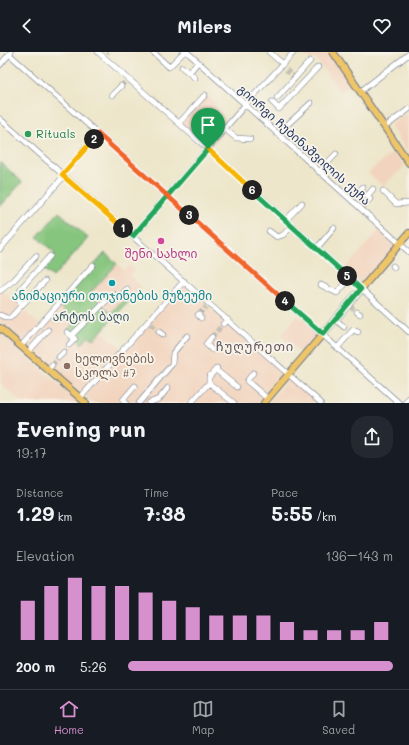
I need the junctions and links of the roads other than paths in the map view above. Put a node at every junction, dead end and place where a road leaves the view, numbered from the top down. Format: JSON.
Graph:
{"nodes":[{"id":1,"x":98,"y":52,"type":"edge"},
{"id":2,"x":153,"y":52,"type":"edge"},
{"id":3,"x":186,"y":52,"type":"edge"},
{"id":4,"x":269,"y":52,"type":"edge"},
{"id":5,"x":294,"y":52,"type":"edge"},
{"id":6,"x":334,"y":52,"type":"edge"},
{"id":7,"x":10,"y":53,"type":"edge"},
{"id":8,"x":409,"y":54,"type":"edge"},
{"id":9,"x":105,"y":55,"type":"edge"},
{"id":10,"x":310,"y":61,"type":"dead end"},
{"id":11,"x":198,"y":62,"type":"junction"},
{"id":12,"x":0,"y":65,"type":"edge"},
{"id":13,"x":282,"y":65,"type":"junction"},
{"id":14,"x":182,"y":67,"type":"dead end"},
{"id":15,"x":318,"y":67,"type":"dead end"},
{"id":16,"x":286,"y":70,"type":"tunnel mouth"},
{"id":17,"x":189,"y":73,"type":"junction"},
{"id":18,"x":294,"y":77,"type":"junction"},
{"id":19,"x":195,"y":78,"type":"dead end"},
{"id":20,"x":302,"y":84,"type":"junction"},
{"id":21,"x":121,"y":86,"type":"tunnel mouth"},
{"id":22,"x":361,"y":91,"type":"junction"},
{"id":23,"x":112,"y":95,"type":"dead end"},
{"id":24,"x":205,"y":95,"type":"dead end"},
{"id":25,"x":276,"y":98,"type":"dead end"},
{"id":26,"x":272,"y":102,"type":"dead end"},
{"id":27,"x":311,"y":103,"type":"dead end"},
{"id":28,"x":245,"y":105,"type":"junction"},
{"id":29,"x":409,"y":109,"type":"edge"},
{"id":30,"x":0,"y":118,"type":"edge"},
{"id":31,"x":179,"y":123,"type":"junction"},
{"id":32,"x":385,"y":127,"type":"junction"},
{"id":33,"x":225,"y":129,"type":"junction"},
{"id":34,"x":98,"y":134,"type":"junction"},
{"id":35,"x":277,"y":134,"type":"junction"},
{"id":36,"x":250,"y":139,"type":"dead end"},
{"id":37,"x":208,"y":149,"type":"junction"},
{"id":38,"x":336,"y":154,"type":"dead end"},
{"id":39,"x":409,"y":163,"type":"edge"},
{"id":40,"x":319,"y":172,"type":"junction"},
{"id":41,"x":63,"y":176,"type":"junction"},
{"id":42,"x":363,"y":187,"type":"dead end"},
{"id":43,"x":373,"y":189,"type":"dead end"},
{"id":44,"x":383,"y":191,"type":"dead end"},
{"id":45,"x":168,"y":196,"type":"junction"},
{"id":46,"x":302,"y":203,"type":"dead end"},
{"id":47,"x":409,"y":203,"type":"edge"},
{"id":48,"x":286,"y":220,"type":"junction"},
{"id":49,"x":292,"y":226,"type":"junction"},
{"id":50,"x":334,"y":228,"type":"dead end"},
{"id":51,"x":269,"y":231,"type":"dead end"},
{"id":52,"x":409,"y":233,"type":"edge"},
{"id":53,"x":133,"y":236,"type":"junction"},
{"id":54,"x":399,"y":244,"type":"junction"},
{"id":55,"x":317,"y":248,"type":"junction"},
{"id":56,"x":0,"y":249,"type":"edge"},
{"id":57,"x":409,"y":252,"type":"edge"},
{"id":58,"x":36,"y":256,"type":"dead end"},
{"id":59,"x":50,"y":256,"type":"dead end"},
{"id":60,"x":93,"y":265,"type":"dead end"},
{"id":61,"x":350,"y":279,"type":"junction"},
{"id":62,"x":45,"y":281,"type":"dead end"},
{"id":63,"x":184,"y":281,"type":"junction"},
{"id":64,"x":321,"y":285,"type":"dead end"},
{"id":65,"x":127,"y":289,"type":"dead end"},
{"id":66,"x":361,"y":289,"type":"junction"},
{"id":67,"x":0,"y":291,"type":"edge"},
{"id":68,"x":23,"y":304,"type":"junction"},
{"id":69,"x":0,"y":315,"type":"edge"},
{"id":70,"x":335,"y":320,"type":"junction"},
{"id":71,"x":344,"y":327,"type":"dead end"},
{"id":72,"x":0,"y":328,"type":"edge"},
{"id":73,"x":48,"y":330,"type":"dead end"},
{"id":74,"x":358,"y":332,"type":"dead end"},
{"id":75,"x":409,"y":332,"type":"edge"},
{"id":76,"x":323,"y":334,"type":"junction"},
{"id":77,"x":187,"y":336,"type":"dead end"},
{"id":78,"x":212,"y":337,"type":"tunnel mouth"},
{"id":79,"x":70,"y":345,"type":"dead end"},
{"id":80,"x":21,"y":346,"type":"junction"},
{"id":81,"x":338,"y":347,"type":"junction"},
{"id":82,"x":212,"y":350,"type":"dead end"},
{"id":83,"x":28,"y":352,"type":"junction"},
{"id":84,"x":64,"y":352,"type":"dead end"},
{"id":85,"x":59,"y":357,"type":"tunnel mouth"},
{"id":86,"x":253,"y":373,"type":"dead end"},
{"id":87,"x":289,"y":374,"type":"junction"},
{"id":88,"x":209,"y":383,"type":"junction"},
{"id":89,"x":135,"y":386,"type":"dead end"},
{"id":90,"x":237,"y":387,"type":"dead end"},
{"id":91,"x":168,"y":388,"type":"dead end"},
{"id":92,"x":80,"y":398,"type":"junction"},
{"id":93,"x":228,"y":398,"type":"junction"},
{"id":94,"x":409,"y":398,"type":"edge"},
{"id":95,"x":266,"y":401,"type":"edge"},
{"id":96,"x":86,"y":403,"type":"edge"},
{"id":97,"x":126,"y":403,"type":"edge"},
{"id":98,"x":139,"y":403,"type":"edge"},
{"id":99,"x":149,"y":403,"type":"edge"},
{"id":100,"x":191,"y":403,"type":"edge"},
{"id":101,"x":223,"y":403,"type":"edge"},
{"id":102,"x":234,"y":403,"type":"edge"},
{"id":103,"x":320,"y":403,"type":"edge"},
{"id":104,"x":399,"y":403,"type":"edge"},
{"id":105,"x":405,"y":403,"type":"edge"}],
"edges":[{"from":1,"to":9,"type":"street"},
{"from":2,"to":3,"type":"street"},
{"from":3,"to":11,"type":"street","name":"გიორგი ჩუბინაშვილის ქუჩა"},
{"from":4,"to":13,"type":"street"},
{"from":5,"to":13,"type":"street"},
{"from":6,"to":22,"type":"main road"},
{"from":7,"to":12,"type":"street"},
{"from":7,"to":34,"type":"street"},
{"from":8,"to":22,"type":"street"},
{"from":9,"to":31,"type":"street"},
{"from":10,"to":18,"type":"street"},
{"from":11,"to":17,"type":"street"},
{"from":11,"to":28,"type":"street","name":"გიორგი ჩუბინაშვილის ქუჩა"},
{"from":13,"to":16,"type":"street"},
{"from":13,"to":28,"type":"street"},
{"from":14,"to":17,"type":"street"},
{"from":15,"to":20,"type":"street"},
{"from":17,"to":19,"type":"street"},
{"from":18,"to":20,"type":"street"},
{"from":18,"to":25,"type":"street"},
{"from":20,"to":26,"type":"street"},
{"from":21,"to":23,"type":"street"},
{"from":22,"to":32,"type":"main road"},
{"from":24,"to":31,"type":"street"},
{"from":27,"to":35,"type":"street"},
{"from":28,"to":33,"type":"street"},
{"from":28,"to":35,"type":"street","name":"გიორგი ჩუბინაშვილის ქუჩა"},
{"from":29,"to":32,"type":"street"},
{"from":30,"to":41,"type":"street"},
{"from":31,"to":37,"type":"street"},
{"from":32,"to":39,"type":"main road"},
{"from":33,"to":36,"type":"street"},
{"from":33,"to":37,"type":"street"},
{"from":34,"to":41,"type":"street"},
{"from":34,"to":45,"type":"street"},
{"from":35,"to":40,"type":"street","name":"გიორგი ჩუბინაშვილის ქუჩა"},
{"from":37,"to":45,"type":"street"},
{"from":37,"to":48,"type":"street"},
{"from":38,"to":40,"type":"street"},
{"from":40,"to":54,"type":"street","name":"გიორგი ჩუბინაშვილის ქუჩა"},
{"from":41,"to":53,"type":"street"},
{"from":41,"to":56,"type":"street"},
{"from":42,"to":43,"type":"street"},
{"from":44,"to":47,"type":"street"},
{"from":45,"to":53,"type":"street"},
{"from":45,"to":76,"type":"street"},
{"from":46,"to":48,"type":"street"},
{"from":48,"to":49,"type":"street"},
{"from":49,"to":51,"type":"street"},
{"from":49,"to":55,"type":"street"},
{"from":50,"to":55,"type":"street"},
{"from":52,"to":54,"type":"main road"},
{"from":53,"to":63,"type":"street"},
{"from":54,"to":57,"type":"street","name":"გიორგი ჩუბინაშვილის ქუჩა"},
{"from":54,"to":66,"type":"main road"},
{"from":55,"to":61,"type":"street"},
{"from":58,"to":67,"type":"street"},
{"from":59,"to":68,"type":"street"},
{"from":60,"to":80,"type":"street"},
{"from":61,"to":64,"type":"street"},
{"from":61,"to":66,"type":"street"},
{"from":62,"to":68,"type":"street"},
{"from":63,"to":87,"type":"street"},
{"from":63,"to":92,"type":"street"},
{"from":65,"to":79,"type":"street"},
{"from":66,"to":70,"type":"main road"},
{"from":66,"to":75,"type":"street"},
{"from":68,"to":69,"type":"street"},
{"from":70,"to":71,"type":"street"},
{"from":70,"to":76,"type":"main road"},
{"from":72,"to":80,"type":"main road"},
{"from":73,"to":83,"type":"street"},
{"from":74,"to":81,"type":"street"},
{"from":76,"to":81,"type":"street"},
{"from":76,"to":87,"type":"main road"},
{"from":77,"to":98,"type":"street"},
{"from":78,"to":82,"type":"street"},
{"from":80,"to":83,"type":"main road"},
{"from":81,"to":104,"type":"street"},
{"from":83,"to":92,"type":"main road"},
{"from":84,"to":85,"type":"street"},
{"from":86,"to":95,"type":"street"},
{"from":87,"to":95,"type":"main road"},
{"from":87,"to":103,"type":"street"},
{"from":88,"to":90,"type":"street"},
{"from":88,"to":93,"type":"street"},
{"from":88,"to":100,"type":"street"},
{"from":89,"to":97,"type":"street"},
{"from":91,"to":99,"type":"street"},
{"from":92,"to":96,"type":"main road"},
{"from":93,"to":101,"type":"street"},
{"from":93,"to":102,"type":"street"},
{"from":94,"to":105,"type":"street"}]}
